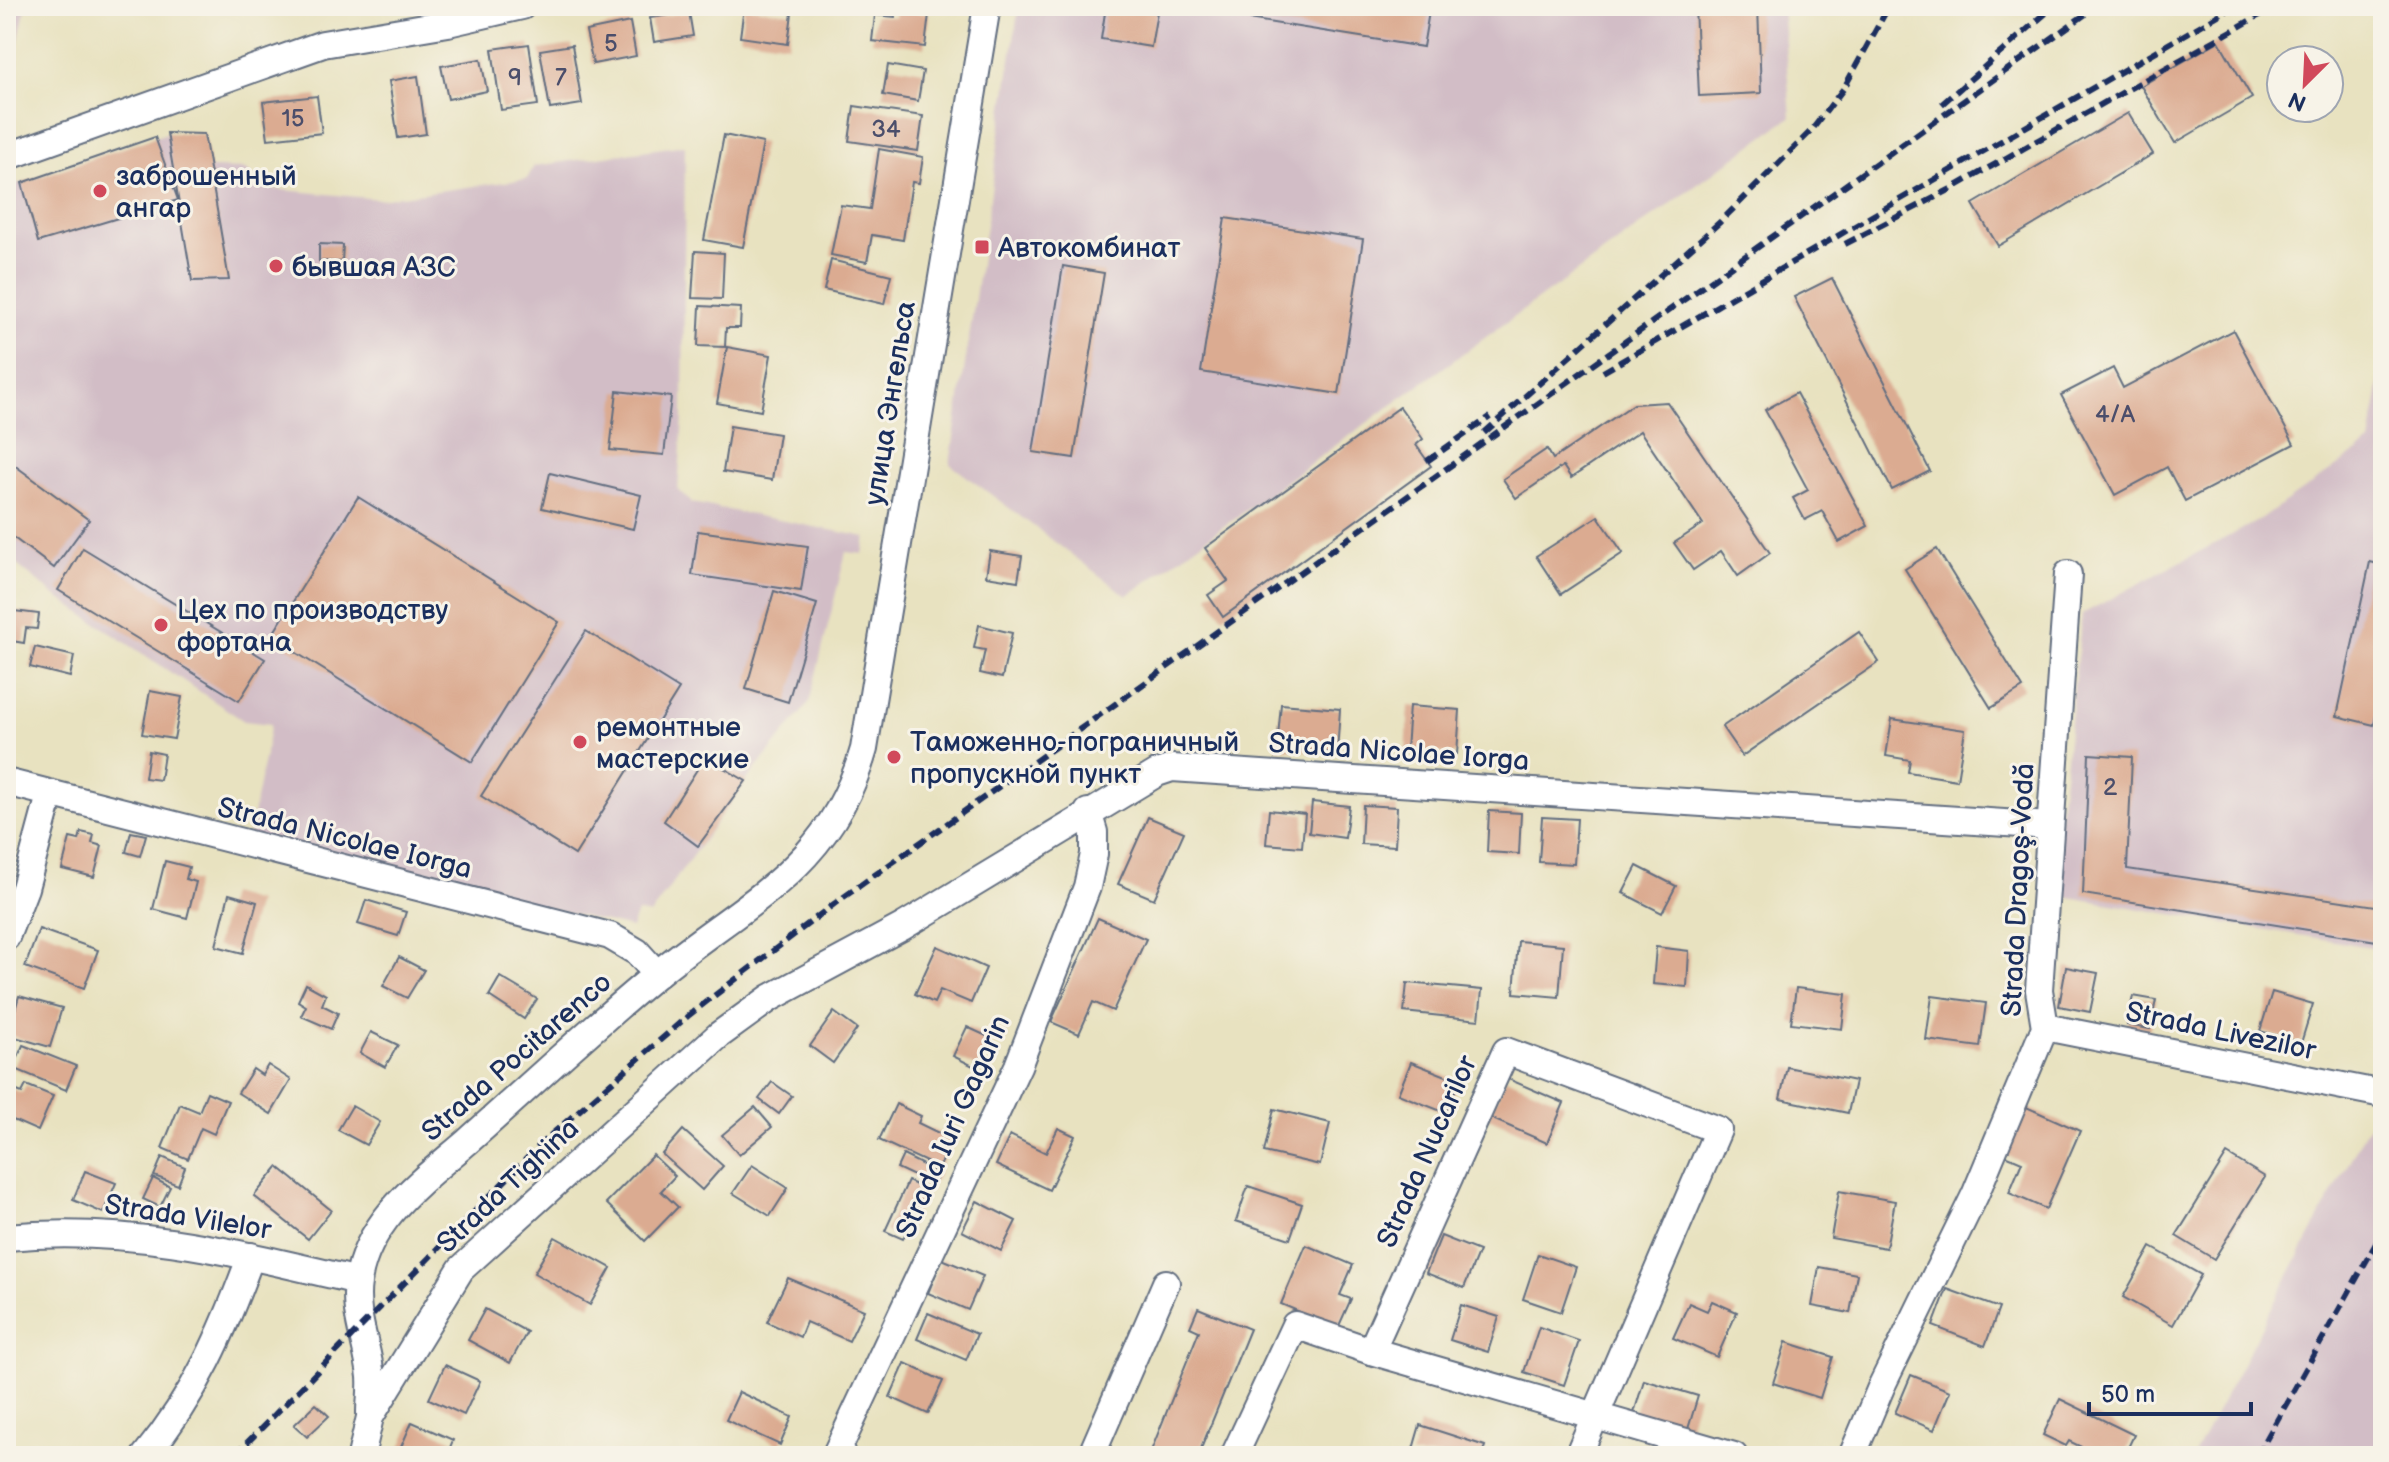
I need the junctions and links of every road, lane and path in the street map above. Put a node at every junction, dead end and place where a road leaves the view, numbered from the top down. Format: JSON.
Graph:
{"nodes":[{"id":1,"x":522,"y":6,"type":"edge"},
{"id":2,"x":987,"y":6,"type":"edge"},
{"id":3,"x":445,"y":15,"type":"edge"},
{"id":4,"x":6,"y":157,"type":"edge"},
{"id":5,"x":2068,"y":574,"type":"dead end"},
{"id":6,"x":6,"y":782,"type":"edge"},
{"id":7,"x":50,"y":795,"type":"junction"},
{"id":8,"x":843,"y":808,"type":"joint"},
{"id":9,"x":1088,"y":812,"type":"junction"},
{"id":10,"x":2050,"y":826,"type":"junction"},
{"id":11,"x":6,"y":937,"type":"edge"},
{"id":12,"x":657,"y":974,"type":"junction"},
{"id":13,"x":2045,"y":1027,"type":"junction"},
{"id":14,"x":719,"y":1035,"type":"joint"},
{"id":15,"x":2383,"y":1094,"type":"edge"},
{"id":16,"x":6,"y":1237,"type":"edge"},
{"id":17,"x":251,"y":1256,"type":"junction"},
{"id":18,"x":358,"y":1281,"type":"junction"},
{"id":19,"x":1166,"y":1283,"type":"dead end"},
{"id":20,"x":1371,"y":1351,"type":"junction"},
{"id":21,"x":1594,"y":1416,"type":"junction"},
{"id":22,"x":370,"y":1417,"type":"junction"},
{"id":23,"x":145,"y":1456,"type":"edge"},
{"id":24,"x":361,"y":1456,"type":"edge"},
{"id":25,"x":835,"y":1456,"type":"edge"},
{"id":26,"x":1091,"y":1456,"type":"edge"},
{"id":27,"x":1234,"y":1456,"type":"edge"},
{"id":28,"x":1578,"y":1456,"type":"edge"},
{"id":29,"x":1734,"y":1456,"type":"edge"},
{"id":30,"x":1852,"y":1456,"type":"edge"}],
"edges":[{"from":1,"to":3,"type":"street"},
{"from":2,"to":8,"type":"street","name":"улица Энгельса"},
{"from":3,"to":4,"type":"street"},
{"from":5,"to":10,"type":"street","name":"Strada Dragoş-Vodă"},
{"from":6,"to":7,"type":"street","name":"Strada Nicolae Iorga"},
{"from":7,"to":11,"type":"street"},
{"from":7,"to":12,"type":"street","name":"Strada Nicolae Iorga"},
{"from":8,"to":12,"type":"street","name":"Strada Pocitarenco"},
{"from":9,"to":10,"type":"street","name":"Strada Nicolae Iorga"},
{"from":9,"to":14,"type":"street","name":"Strada Nicolae Iorga"},
{"from":9,"to":25,"type":"street","name":"Strada Iuri Gagarin"},
{"from":10,"to":13,"type":"street","name":"Strada Dragoş-Vodă"},
{"from":12,"to":18,"type":"street","name":"Strada Pocitarenco"},
{"from":13,"to":15,"type":"street","name":"Strada Livezilor"},
{"from":13,"to":30,"type":"street","name":"Strada Dragoş-Vodă"},
{"from":14,"to":22,"type":"street","name":"Strada Tighina"},
{"from":16,"to":17,"type":"street","name":"Strada Vilelor"},
{"from":17,"to":18,"type":"street","name":"Strada Vilelor"},
{"from":17,"to":23,"type":"street"},
{"from":18,"to":22,"type":"street","name":"Strada Pocitarenco"},
{"from":19,"to":26,"type":"street"},
{"from":20,"to":21,"type":"street"},
{"from":20,"to":21,"type":"street","name":"Strada Nucarilor"},
{"from":20,"to":27,"type":"street"},
{"from":21,"to":28,"type":"street"},
{"from":21,"to":29,"type":"street"},
{"from":22,"to":24,"type":"street","name":"Strada Tighina"}]}
